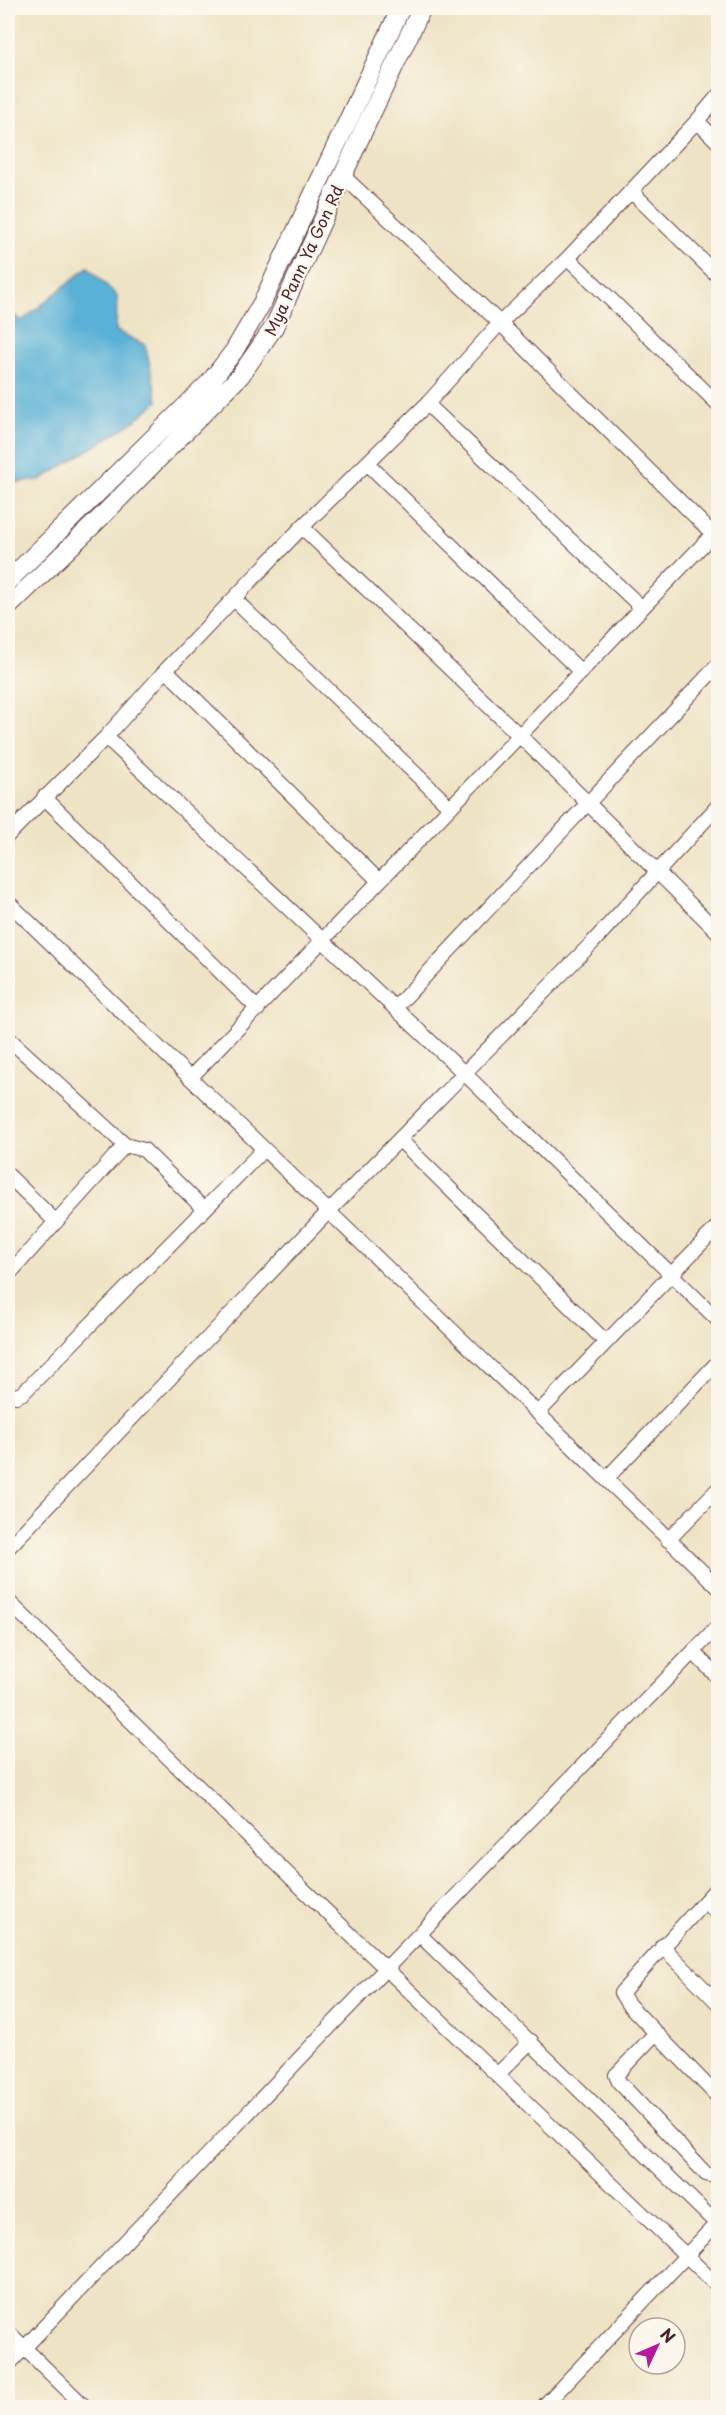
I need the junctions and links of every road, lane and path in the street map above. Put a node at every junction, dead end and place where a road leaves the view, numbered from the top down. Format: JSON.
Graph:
{"nodes":[{"id":1,"x":401,"y":8,"type":"edge"},
{"id":2,"x":422,"y":8,"type":"edge"},
{"id":3,"x":718,"y":96,"type":"edge"},
{"id":4,"x":697,"y":121,"type":"junction"},
{"id":5,"x":718,"y":142,"type":"edge"},
{"id":6,"x":343,"y":176,"type":"junction"},
{"id":7,"x":631,"y":191,"type":"junction"},
{"id":8,"x":568,"y":258,"type":"junction"},
{"id":9,"x":718,"y":276,"type":"edge"},
{"id":10,"x":500,"y":322,"type":"junction"},
{"id":11,"x":427,"y":404,"type":"junction"},
{"id":12,"x":718,"y":404,"type":"edge"},
{"id":13,"x":368,"y":464,"type":"junction"},
{"id":14,"x":302,"y":527,"type":"junction"},
{"id":15,"x":717,"y":534,"type":"edge"},
{"id":16,"x":8,"y":581,"type":"edge"},
{"id":17,"x":234,"y":599,"type":"junction"},
{"id":18,"x":8,"y":607,"type":"edge"},
{"id":19,"x":642,"y":608,"type":"junction"},
{"id":20,"x":718,"y":665,"type":"edge"},
{"id":21,"x":166,"y":670,"type":"junction"},
{"id":22,"x":581,"y":672,"type":"junction"},
{"id":23,"x":519,"y":735,"type":"junction"},
{"id":24,"x":106,"y":737,"type":"junction"},
{"id":25,"x":44,"y":797,"type":"junction"},
{"id":26,"x":588,"y":804,"type":"junction"},
{"id":27,"x":718,"y":806,"type":"edge"},
{"id":28,"x":450,"y":807,"type":"junction"},
{"id":29,"x":8,"y":836,"type":"edge"},
{"id":30,"x":657,"y":871,"type":"junction"},
{"id":31,"x":379,"y":881,"type":"junction"},
{"id":32,"x":8,"y":902,"type":"edge"},
{"id":33,"x":718,"y":932,"type":"edge"},
{"id":34,"x":322,"y":942,"type":"junction"},
{"id":35,"x":395,"y":1008,"type":"junction"},
{"id":36,"x":258,"y":1009,"type":"junction"},
{"id":37,"x":8,"y":1038,"type":"edge"},
{"id":38,"x":464,"y":1073,"type":"junction"},
{"id":39,"x":190,"y":1078,"type":"junction"},
{"id":40,"x":400,"y":1140,"type":"junction"},
{"id":41,"x":125,"y":1145,"type":"junction"},
{"id":42,"x":263,"y":1150,"type":"junction"},
{"id":43,"x":8,"y":1175,"type":"edge"},
{"id":44,"x":203,"y":1208,"type":"junction"},
{"id":45,"x":328,"y":1212,"type":"junction"},
{"id":46,"x":57,"y":1222,"type":"junction"},
{"id":47,"x":718,"y":1226,"type":"edge"},
{"id":48,"x":8,"y":1275,"type":"edge"},
{"id":49,"x":672,"y":1276,"type":"junction"},
{"id":50,"x":718,"y":1320,"type":"edge"},
{"id":51,"x":606,"y":1342,"type":"junction"},
{"id":52,"x":718,"y":1362,"type":"edge"},
{"id":53,"x":8,"y":1394,"type":"edge"},
{"id":54,"x":539,"y":1412,"type":"junction"},
{"id":55,"x":606,"y":1479,"type":"junction"},
{"id":56,"x":718,"y":1489,"type":"edge"},
{"id":57,"x":668,"y":1540,"type":"junction"},
{"id":58,"x":8,"y":1548,"type":"edge"},
{"id":59,"x":718,"y":1587,"type":"edge"},
{"id":60,"x":8,"y":1601,"type":"edge"},
{"id":61,"x":718,"y":1626,"type":"edge"},
{"id":62,"x":693,"y":1652,"type":"junction"},
{"id":63,"x":718,"y":1677,"type":"edge"},
{"id":64,"x":718,"y":1887,"type":"edge"},
{"id":65,"x":705,"y":1900,"type":"junction"},
{"id":66,"x":718,"y":1914,"type":"edge"},
{"id":67,"x":420,"y":1935,"type":"junction"},
{"id":68,"x":662,"y":1946,"type":"junction"},
{"id":69,"x":388,"y":1968,"type":"junction"},
{"id":70,"x":718,"y":2003,"type":"edge"},
{"id":71,"x":655,"y":2034,"type":"junction"},
{"id":72,"x":531,"y":2041,"type":"junction"},
{"id":73,"x":498,"y":2074,"type":"junction"},
{"id":74,"x":718,"y":2097,"type":"edge"},
{"id":75,"x":718,"y":2173,"type":"edge"},
{"id":76,"x":718,"y":2223,"type":"edge"},
{"id":77,"x":686,"y":2254,"type":"junction"},
{"id":78,"x":718,"y":2286,"type":"edge"},
{"id":79,"x":8,"y":2332,"type":"edge"},
{"id":80,"x":23,"y":2347,"type":"junction"},
{"id":81,"x":8,"y":2365,"type":"edge"},
{"id":82,"x":86,"y":2408,"type":"edge"},
{"id":83,"x":542,"y":2408,"type":"edge"}],
"edges":[{"from":1,"to":16,"type":"main road","name":"Mya Pann Ya Gon Rd"},
{"from":2,"to":6,"type":"main road","name":"Mya Pann Ya Gon Rd"},
{"from":3,"to":4,"type":"street"},
{"from":4,"to":5,"type":"street"},
{"from":4,"to":7,"type":"street"},
{"from":6,"to":10,"type":"street"},
{"from":6,"to":18,"type":"main road","name":"Mya Pann Ya Gon Rd"},
{"from":7,"to":8,"type":"street"},
{"from":7,"to":9,"type":"street"},
{"from":8,"to":10,"type":"street"},
{"from":8,"to":12,"type":"street"},
{"from":10,"to":11,"type":"street"},
{"from":10,"to":15,"type":"street"},
{"from":11,"to":13,"type":"street"},
{"from":11,"to":19,"type":"street"},
{"from":13,"to":14,"type":"street"},
{"from":13,"to":22,"type":"street"},
{"from":14,"to":17,"type":"street"},
{"from":14,"to":23,"type":"street"},
{"from":15,"to":19,"type":"street"},
{"from":17,"to":21,"type":"street"},
{"from":17,"to":28,"type":"street"},
{"from":19,"to":22,"type":"street"},
{"from":20,"to":26,"type":"street"},
{"from":21,"to":24,"type":"street"},
{"from":21,"to":31,"type":"street"},
{"from":22,"to":23,"type":"street"},
{"from":23,"to":26,"type":"street"},
{"from":23,"to":28,"type":"street"},
{"from":24,"to":25,"type":"street"},
{"from":24,"to":34,"type":"street"},
{"from":25,"to":29,"type":"street"},
{"from":25,"to":36,"type":"street"},
{"from":26,"to":30,"type":"street"},
{"from":26,"to":35,"type":"street"},
{"from":27,"to":30,"type":"street"},
{"from":28,"to":31,"type":"street"},
{"from":30,"to":33,"type":"street"},
{"from":30,"to":38,"type":"street"},
{"from":31,"to":34,"type":"street"},
{"from":32,"to":39,"type":"street"},
{"from":34,"to":35,"type":"street"},
{"from":34,"to":36,"type":"street"},
{"from":35,"to":38,"type":"street"},
{"from":36,"to":39,"type":"street"},
{"from":37,"to":41,"type":"street"},
{"from":38,"to":40,"type":"street"},
{"from":38,"to":49,"type":"street"},
{"from":39,"to":42,"type":"street"},
{"from":40,"to":45,"type":"street"},
{"from":40,"to":51,"type":"street"},
{"from":41,"to":44,"type":"street"},
{"from":41,"to":46,"type":"street"},
{"from":42,"to":44,"type":"street"},
{"from":42,"to":45,"type":"street"},
{"from":43,"to":46,"type":"street"},
{"from":44,"to":53,"type":"street"},
{"from":45,"to":54,"type":"street"},
{"from":45,"to":58,"type":"street"},
{"from":46,"to":48,"type":"street"},
{"from":47,"to":49,"type":"street"},
{"from":49,"to":50,"type":"street"},
{"from":49,"to":51,"type":"street"},
{"from":51,"to":54,"type":"street"},
{"from":52,"to":55,"type":"street"},
{"from":54,"to":55,"type":"street"},
{"from":55,"to":57,"type":"street"},
{"from":56,"to":57,"type":"street"},
{"from":57,"to":59,"type":"street"},
{"from":60,"to":69,"type":"street"},
{"from":61,"to":62,"type":"street"},
{"from":62,"to":63,"type":"street"},
{"from":62,"to":67,"type":"street"},
{"from":64,"to":65,"type":"street"},
{"from":65,"to":66,"type":"street"},
{"from":65,"to":68,"type":"street"},
{"from":67,"to":69,"type":"street"},
{"from":67,"to":72,"type":"street"},
{"from":68,"to":70,"type":"street"},
{"from":68,"to":71,"type":"street"},
{"from":69,"to":73,"type":"street"},
{"from":69,"to":80,"type":"street"},
{"from":71,"to":74,"type":"street"},
{"from":71,"to":75,"type":"street"},
{"from":72,"to":73,"type":"street"},
{"from":72,"to":76,"type":"street"},
{"from":73,"to":77,"type":"street"},
{"from":76,"to":77,"type":"street"},
{"from":77,"to":78,"type":"street"},
{"from":77,"to":83,"type":"street"},
{"from":79,"to":80,"type":"street"},
{"from":80,"to":81,"type":"street"},
{"from":80,"to":82,"type":"street"}]}
